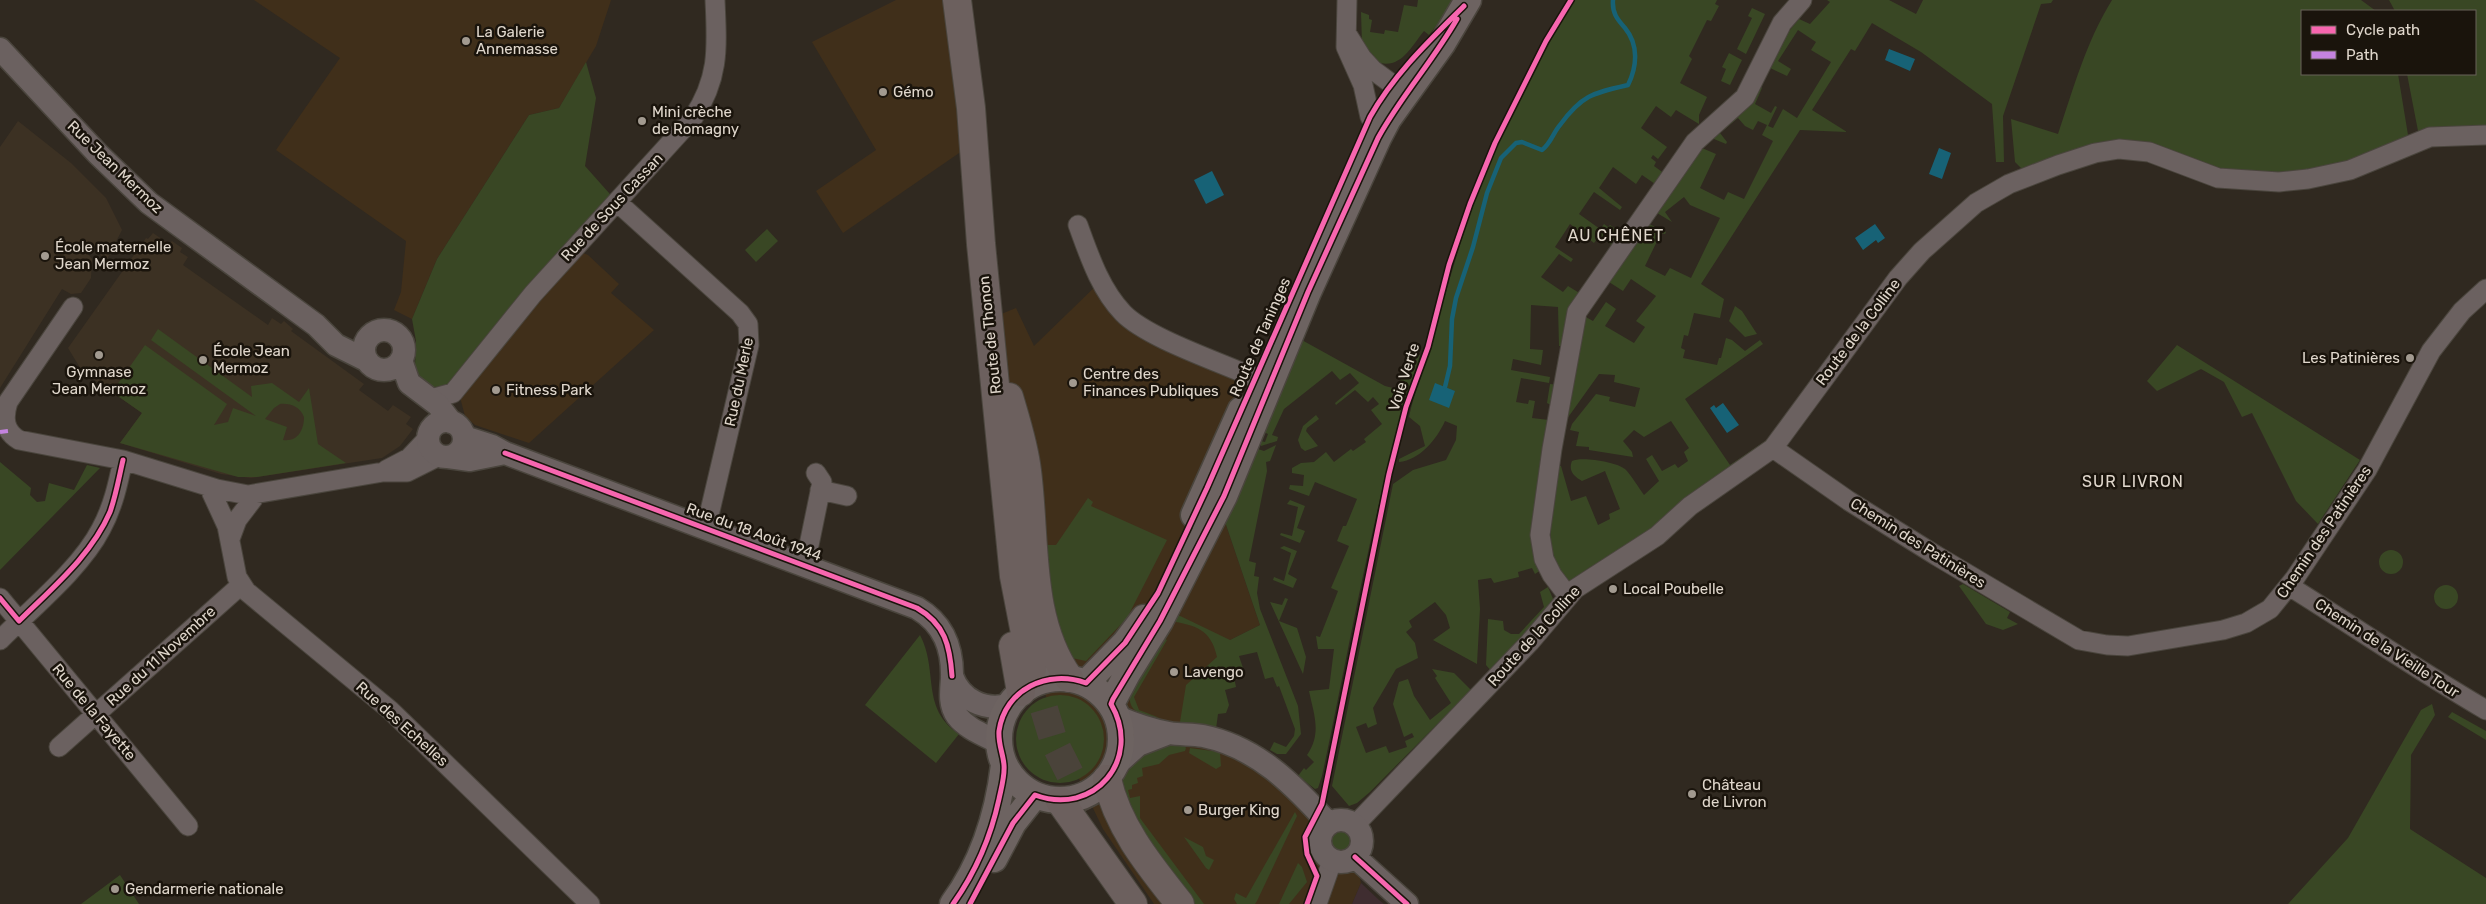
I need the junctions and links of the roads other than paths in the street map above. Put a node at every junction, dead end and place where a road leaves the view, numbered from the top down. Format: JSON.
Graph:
{"nodes":[{"id":1,"x":715,"y":0,"type":"edge"},
{"id":2,"x":957,"y":0,"type":"edge"},
{"id":3,"x":974,"y":0,"type":"edge"},
{"id":4,"x":1347,"y":0,"type":"edge"},
{"id":5,"x":1802,"y":0,"type":"edge"},
{"id":6,"x":1466,"y":3,"type":"edge"},
{"id":7,"x":1346,"y":34,"type":"junction"},
{"id":8,"x":0,"y":49,"type":"edge"},
{"id":9,"x":1392,"y":84,"type":"junction"},
{"id":10,"x":1370,"y":117,"type":"junction"},
{"id":11,"x":2486,"y":135,"type":"edge"},
{"id":12,"x":1356,"y":186,"type":"junction"},
{"id":13,"x":617,"y":202,"type":"junction"},
{"id":14,"x":1078,"y":225,"type":"dead end"},
{"id":15,"x":2486,"y":289,"type":"edge"},
{"id":16,"x":73,"y":307,"type":"dead end"},
{"id":17,"x":316,"y":325,"type":"junction"},
{"id":18,"x":370,"y":336,"type":"junction"},
{"id":19,"x":401,"y":360,"type":"junction"},
{"id":20,"x":374,"y":365,"type":"junction"},
{"id":21,"x":1255,"y":378,"type":"junction"},
{"id":22,"x":1006,"y":388,"type":"junction"},
{"id":23,"x":452,"y":392,"type":"junction"},
{"id":24,"x":430,"y":399,"type":"junction"},
{"id":25,"x":445,"y":438,"type":"junction"},
{"id":26,"x":1249,"y":439,"type":"junction"},
{"id":27,"x":1773,"y":448,"type":"junction"},
{"id":28,"x":124,"y":460,"type":"junction"},
{"id":29,"x":209,"y":487,"type":"junction"},
{"id":30,"x":256,"y":495,"type":"junction"},
{"id":31,"x":847,"y":496,"type":"dead end"},
{"id":32,"x":706,"y":528,"type":"junction"},
{"id":33,"x":230,"y":539,"type":"junction"},
{"id":34,"x":808,"y":550,"type":"dead end"},
{"id":35,"x":241,"y":585,"type":"junction"},
{"id":36,"x":2289,"y":586,"type":"junction"},
{"id":37,"x":1568,"y":596,"type":"junction"},
{"id":38,"x":0,"y":598,"type":"edge"},
{"id":39,"x":19,"y":621,"type":"junction"},
{"id":40,"x":0,"y":640,"type":"edge"},
{"id":41,"x":952,"y":676,"type":"junction"},
{"id":42,"x":1077,"y":680,"type":"junction"},
{"id":43,"x":1026,"y":683,"type":"junction"},
{"id":44,"x":2486,"y":710,"type":"edge"},
{"id":45,"x":1114,"y":711,"type":"junction"},
{"id":46,"x":96,"y":714,"type":"junction"},
{"id":47,"x":1169,"y":733,"type":"junction"},
{"id":48,"x":59,"y":747,"type":"dead end"},
{"id":49,"x":1002,"y":754,"type":"junction"},
{"id":50,"x":1111,"y":772,"type":"junction"},
{"id":51,"x":1048,"y":798,"type":"junction"},
{"id":52,"x":1329,"y":824,"type":"junction"},
{"id":53,"x":1355,"y":825,"type":"junction"},
{"id":54,"x":188,"y":826,"type":"dead end"},
{"id":55,"x":1355,"y":857,"type":"junction"},
{"id":56,"x":1332,"y":861,"type":"junction"},
{"id":57,"x":590,"y":904,"type":"edge"},
{"id":58,"x":953,"y":904,"type":"edge"},
{"id":59,"x":970,"y":904,"type":"edge"},
{"id":60,"x":1133,"y":904,"type":"edge"},
{"id":61,"x":1150,"y":904,"type":"edge"},
{"id":62,"x":1164,"y":904,"type":"edge"},
{"id":63,"x":1180,"y":904,"type":"edge"},
{"id":64,"x":1317,"y":904,"type":"edge"},
{"id":65,"x":1407,"y":904,"type":"edge"}],
"edges":[{"from":1,"to":13,"type":"street","name":"Rue de Sous Cassan"},
{"from":2,"to":43,"type":"main road"},
{"from":3,"to":22,"type":"main road","name":"Route de Thonon"},
{"from":4,"to":7,"type":"street"},
{"from":5,"to":37,"type":"street"},
{"from":6,"to":9,"type":"main road","name":"Route de Taninges"},
{"from":6,"to":12,"type":"main road","name":"Route de Taninges"},
{"from":7,"to":9,"type":"street"},
{"from":7,"to":10,"type":"street"},
{"from":8,"to":17,"type":"street","name":"Rue Jean Mermoz"},
{"from":9,"to":10,"type":"main road","name":"Route de Taninges"},
{"from":9,"to":12,"type":"street"},
{"from":10,"to":21,"type":"main road","name":"Route de Taninges"},
{"from":11,"to":27,"type":"street","name":"Route de la Colline"},
{"from":12,"to":26,"type":"main road","name":"Route de Taninges"},
{"from":13,"to":23,"type":"street","name":"Rue de Sous Cassan"},
{"from":13,"to":32,"type":"street","name":"Rue du Merle"},
{"from":14,"to":21,"type":"street"},
{"from":15,"to":36,"type":"street","name":"Chemin des Patinières"},
{"from":16,"to":28,"type":"street"},
{"from":17,"to":18,"type":"street","name":"Rue Jean Mermoz"},
{"from":17,"to":20,"type":"street","name":"Rue Jean Mermoz"},
{"from":18,"to":19,"type":"street"},
{"from":18,"to":20,"type":"street"},
{"from":19,"to":20,"type":"street"},
{"from":19,"to":24,"type":"street"},
{"from":20,"to":25,"type":"street","name":"Rue Jean Mermoz"},
{"from":21,"to":26,"type":"main road"},
{"from":21,"to":42,"type":"main road","name":"Route de Taninges"},
{"from":22,"to":42,"type":"main road"},
{"from":22,"to":43,"type":"main road","name":"Route de Thonon"},
{"from":23,"to":24,"type":"street"},
{"from":23,"to":25,"type":"street"},
{"from":24,"to":25,"type":"street"},
{"from":25,"to":30,"type":"street"},
{"from":25,"to":32,"type":"street","name":"Rue du 18 Août 1944"},
{"from":26,"to":45,"type":"main road","name":"Route de Taninges"},
{"from":27,"to":36,"type":"street","name":"Chemin des Patinières"},
{"from":27,"to":37,"type":"street","name":"Route de la Colline"},
{"from":28,"to":29,"type":"street"},
{"from":28,"to":39,"type":"street"},
{"from":29,"to":30,"type":"street"},
{"from":29,"to":33,"type":"street"},
{"from":30,"to":33,"type":"street"},
{"from":31,"to":34,"type":"street"},
{"from":32,"to":41,"type":"street","name":"Rue du 18 Août 1944"},
{"from":33,"to":35,"type":"street"},
{"from":35,"to":46,"type":"street","name":"Rue du 11 Novembre"},
{"from":35,"to":57,"type":"street","name":"Rue des Echelles"},
{"from":36,"to":44,"type":"street","name":"Chemin de la Vieille Tour"},
{"from":37,"to":53,"type":"street","name":"Route de la Colline"},
{"from":38,"to":39,"type":"street","name":"Rue de la Fayette"},
{"from":39,"to":40,"type":"street"},
{"from":39,"to":46,"type":"street","name":"Rue de la Fayette"},
{"from":41,"to":43,"type":"street"},
{"from":41,"to":49,"type":"street","name":"Rue du 18 Août 1944"},
{"from":42,"to":43,"type":"main road"},
{"from":42,"to":45,"type":"main road"},
{"from":43,"to":49,"type":"main road"},
{"from":45,"to":47,"type":"street"},
{"from":45,"to":50,"type":"main road"},
{"from":46,"to":48,"type":"street","name":"Rue du 11 Novembre"},
{"from":46,"to":54,"type":"street","name":"Rue de la Fayette"},
{"from":47,"to":50,"type":"street"},
{"from":47,"to":52,"type":"street"},
{"from":49,"to":51,"type":"main road"},
{"from":49,"to":58,"type":"main road"},
{"from":50,"to":51,"type":"main road"},
{"from":50,"to":63,"type":"main road"},
{"from":51,"to":59,"type":"main road"},
{"from":51,"to":60,"type":"main road"},
{"from":52,"to":53,"type":"street"},
{"from":52,"to":56,"type":"street"},
{"from":53,"to":55,"type":"street"},
{"from":55,"to":56,"type":"street"},
{"from":55,"to":65,"type":"street"},
{"from":56,"to":64,"type":"street"},
{"from":61,"to":62,"type":"main road"}]}
